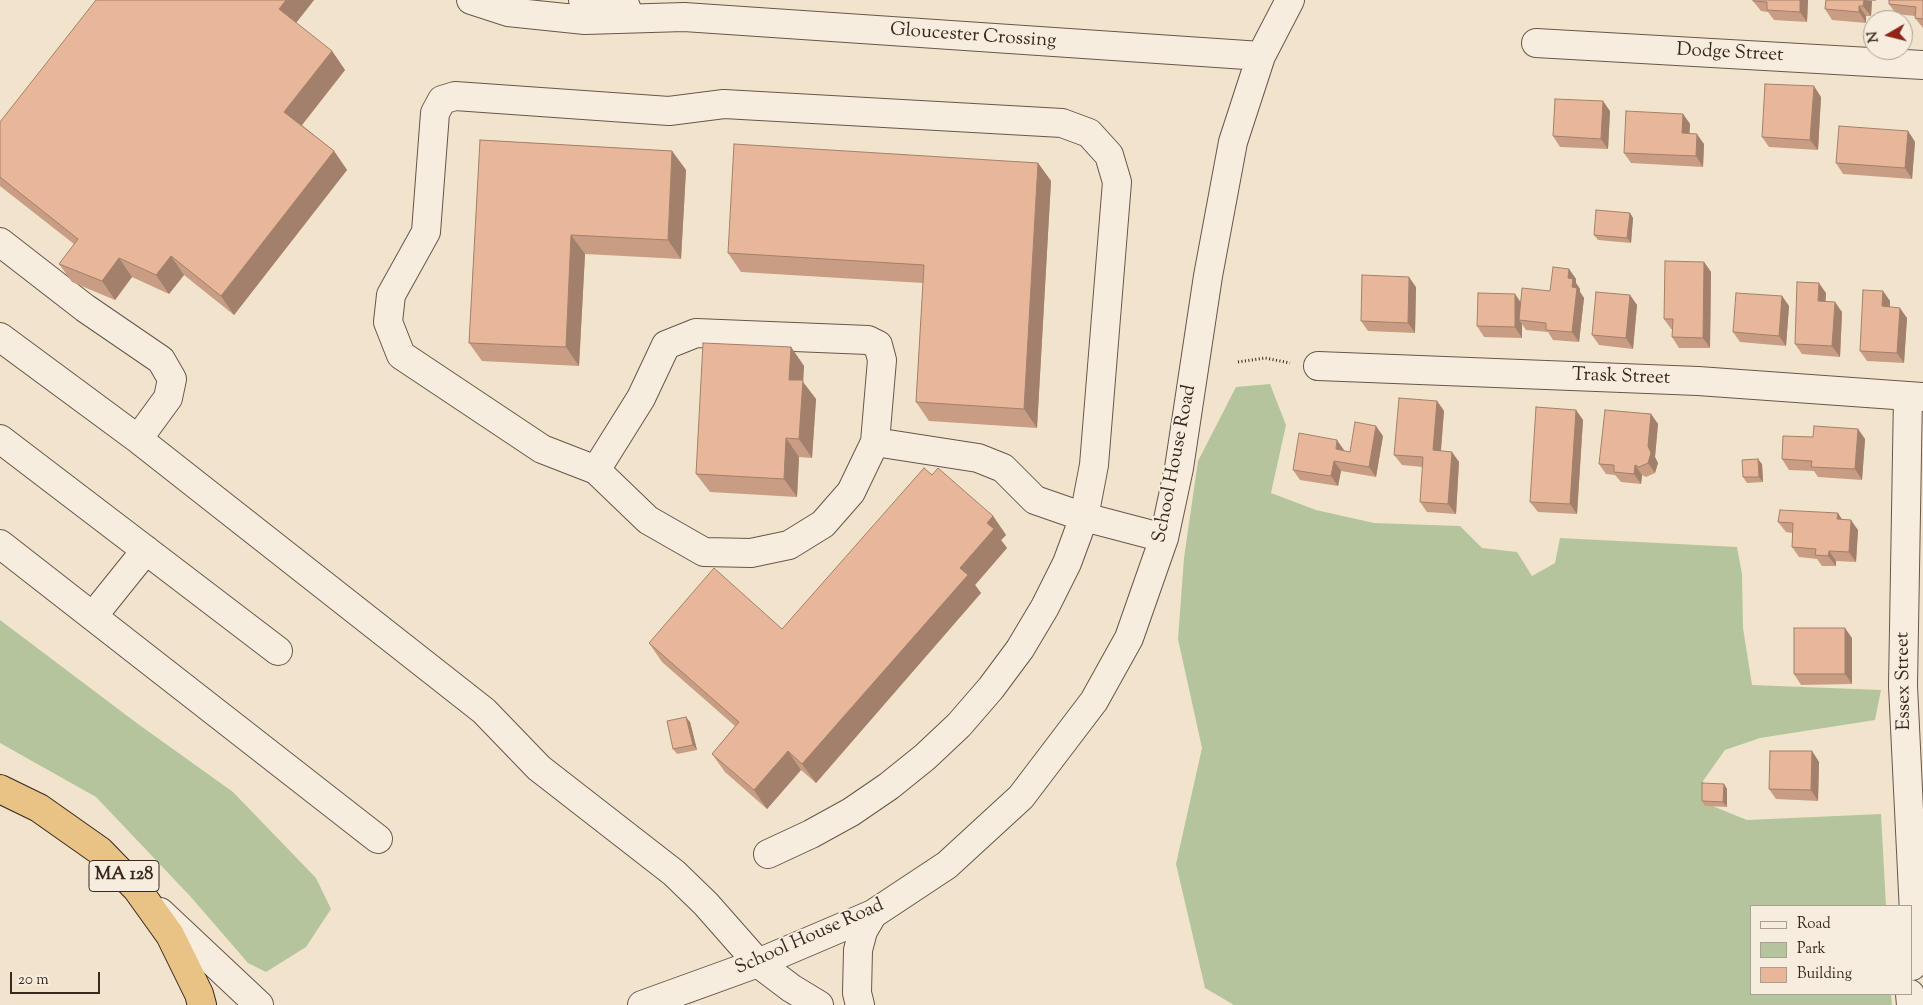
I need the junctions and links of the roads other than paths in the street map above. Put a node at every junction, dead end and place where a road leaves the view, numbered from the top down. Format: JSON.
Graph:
{"nodes":[{"id":1,"x":471,"y":0,"type":"edge"},
{"id":2,"x":583,"y":0,"type":"edge"},
{"id":3,"x":1290,"y":0,"type":"edge"},
{"id":4,"x":684,"y":17,"type":"junction"},
{"id":5,"x":1536,"y":43,"type":"dead end"},
{"id":6,"x":1261,"y":56,"type":"junction"},
{"id":7,"x":1923,"y":65,"type":"edge"},
{"id":8,"x":0,"y":242,"type":"edge"},
{"id":9,"x":0,"y":337,"type":"edge"},
{"id":10,"x":1318,"y":366,"type":"road end"},
{"id":11,"x":1915,"y":396,"type":"edge"},
{"id":12,"x":0,"y":439,"type":"edge"},
{"id":13,"x":138,"y":439,"type":"junction"},
{"id":14,"x":875,"y":442,"type":"junction"},
{"id":15,"x":596,"y":470,"type":"junction"},
{"id":16,"x":1084,"y":517,"type":"junction"},
{"id":17,"x":1164,"y":538,"type":"junction"},
{"id":18,"x":0,"y":544,"type":"edge"},
{"id":19,"x":146,"y":550,"type":"junction"},
{"id":20,"x":93,"y":616,"type":"junction"},
{"id":21,"x":278,"y":651,"type":"dead end"},
{"id":22,"x":0,"y":789,"type":"edge"},
{"id":23,"x":378,"y":839,"type":"dead end"},
{"id":24,"x":768,"y":854,"type":"dead end"},
{"id":25,"x":136,"y":889,"type":"junction"},
{"id":26,"x":873,"y":914,"type":"junction"},
{"id":27,"x":1913,"y":940,"type":"edge"},
{"id":28,"x":758,"y":963,"type":"junction"},
{"id":29,"x":202,"y":1005,"type":"edge"},
{"id":30,"x":259,"y":1005,"type":"edge"},
{"id":31,"x":642,"y":1005,"type":"edge"},
{"id":32,"x":819,"y":1005,"type":"edge"},
{"id":33,"x":860,"y":1005,"type":"edge"}],
"edges":[{"from":1,"to":4,"type":"street","name":"Gloucester Crossing"},
{"from":2,"to":4,"type":"street","name":"Gloucester Crossing"},
{"from":3,"to":6,"type":"street","name":"School House Road"},
{"from":4,"to":6,"type":"street","name":"Gloucester Crossing"},
{"from":5,"to":7,"type":"street","name":"Dodge Street"},
{"from":6,"to":17,"type":"street","name":"School House Road"},
{"from":8,"to":13,"type":"street"},
{"from":9,"to":13,"type":"street"},
{"from":10,"to":11,"type":"street","name":"Trask Street"},
{"from":11,"to":27,"type":"street","name":"Essex Street"},
{"from":12,"to":19,"type":"street"},
{"from":13,"to":28,"type":"street"},
{"from":14,"to":15,"type":"street"},
{"from":14,"to":15,"type":"street"},
{"from":14,"to":16,"type":"street"},
{"from":15,"to":16,"type":"street"},
{"from":16,"to":17,"type":"street"},
{"from":16,"to":24,"type":"street"},
{"from":17,"to":26,"type":"street","name":"School House Road"},
{"from":18,"to":20,"type":"street"},
{"from":19,"to":20,"type":"street"},
{"from":19,"to":21,"type":"street"},
{"from":20,"to":23,"type":"street"},
{"from":22,"to":25,"type":"highway","number":"MA 128"},
{"from":25,"to":29,"type":"highway","number":"MA 128"},
{"from":25,"to":30,"type":"street"},
{"from":26,"to":28,"type":"street","name":"School House Road"},
{"from":26,"to":33,"type":"street"},
{"from":28,"to":31,"type":"street","name":"School House Road"},
{"from":28,"to":32,"type":"street"}]}
